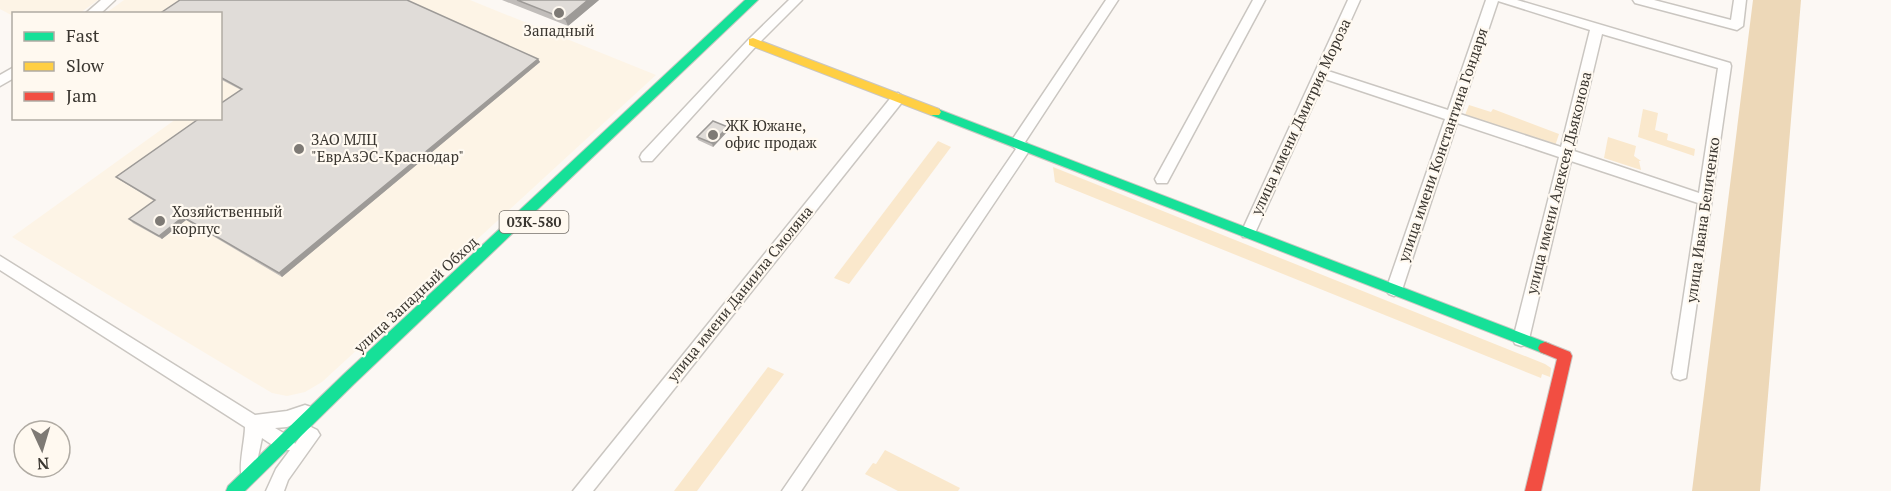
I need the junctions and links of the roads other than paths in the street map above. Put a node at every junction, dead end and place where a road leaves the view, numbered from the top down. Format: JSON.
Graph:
{"nodes":[{"id":1,"x":110,"y":0,"type":"edge"},
{"id":2,"x":752,"y":0,"type":"edge"},
{"id":3,"x":766,"y":0,"type":"edge"},
{"id":4,"x":796,"y":0,"type":"edge"},
{"id":5,"x":1112,"y":0,"type":"edge"},
{"id":6,"x":1259,"y":0,"type":"edge"},
{"id":7,"x":1354,"y":0,"type":"edge"},
{"id":8,"x":1492,"y":0,"type":"edge"},
{"id":9,"x":1503,"y":0,"type":"edge"},
{"id":10,"x":1639,"y":0,"type":"edge"},
{"id":11,"x":1740,"y":0,"type":"edge"},
{"id":12,"x":94,"y":12,"type":"edge"},
{"id":13,"x":1597,"y":28,"type":"junction"},
{"id":14,"x":753,"y":42,"type":"junction"},
{"id":15,"x":1321,"y":73,"type":"junction"},
{"id":16,"x":898,"y":98,"type":"junction"},
{"id":17,"x":1452,"y":117,"type":"junction"},
{"id":18,"x":1021,"y":145,"type":"junction"},
{"id":19,"x":1567,"y":155,"type":"junction"},
{"id":20,"x":647,"y":157,"type":"dead end"},
{"id":21,"x":1162,"y":179,"type":"dead end"},
{"id":22,"x":1705,"y":201,"type":"junction"},
{"id":23,"x":1248,"y":233,"type":"junction"},
{"id":24,"x":0,"y":262,"type":"edge"},
{"id":25,"x":1394,"y":290,"type":"junction"},
{"id":26,"x":1521,"y":339,"type":"junction"},
{"id":27,"x":1680,"y":374,"type":"dead end"},
{"id":28,"x":363,"y":386,"type":"dead end"},
{"id":29,"x":337,"y":401,"type":"junction"},
{"id":30,"x":253,"y":423,"type":"junction"},
{"id":31,"x":311,"y":435,"type":"junction"},
{"id":32,"x":290,"y":446,"type":"junction"},
{"id":33,"x":269,"y":487,"type":"edge"},
{"id":34,"x":236,"y":489,"type":"edge"},
{"id":35,"x":582,"y":491,"type":"edge"},
{"id":36,"x":791,"y":491,"type":"edge"},
{"id":37,"x":1533,"y":491,"type":"edge"}],
"edges":[{"from":1,"to":12,"type":"street"},
{"from":2,"to":29,"type":"main road","name":"улица Западный Обход","number":"03К-580"},
{"from":3,"to":28,"type":"main road","name":"улица Западный Обход","number":"03К-580"},
{"from":4,"to":14,"type":"street"},
{"from":5,"to":18,"type":"street"},
{"from":6,"to":21,"type":"street"},
{"from":7,"to":15,"type":"street","name":"улица имени Дмитрия Мороза"},
{"from":8,"to":17,"type":"street","name":"улица имени Константина Гондаря"},
{"from":9,"to":13,"type":"street"},
{"from":10,"to":11,"type":"street"},
{"from":13,"to":19,"type":"street","name":"улица имени Алексея Дьяконова"},
{"from":13,"to":22,"type":"street","name":"улица Ивана Беличенко"},
{"from":14,"to":16,"type":"main road"},
{"from":14,"to":20,"type":"street"},
{"from":15,"to":17,"type":"street"},
{"from":15,"to":23,"type":"street","name":"улица имени Дмитрия Мороза"},
{"from":16,"to":18,"type":"main road"},
{"from":16,"to":35,"type":"street","name":"улица имени Даниила Смоляна"},
{"from":17,"to":19,"type":"street"},
{"from":17,"to":25,"type":"street","name":"улица имени Константина Гондаря"},
{"from":18,"to":23,"type":"main road"},
{"from":18,"to":36,"type":"street"},
{"from":19,"to":22,"type":"street"},
{"from":19,"to":26,"type":"street","name":"улица имени Алексея Дьяконова"},
{"from":22,"to":27,"type":"street","name":"улица Ивана Беличенко"},
{"from":23,"to":25,"type":"main road"},
{"from":24,"to":30,"type":"street"},
{"from":25,"to":26,"type":"main road"},
{"from":26,"to":37,"type":"main road"},
{"from":29,"to":30,"type":"street"},
{"from":29,"to":31,"type":"main road","name":"улица Западный Обход","number":"03К-580"},
{"from":29,"to":32,"type":"main road","name":"улица Западный Обход","number":"03К-580"},
{"from":30,"to":32,"type":"street"},
{"from":30,"to":34,"type":"street"},
{"from":31,"to":32,"type":"main road","name":"улица Западный Обход","number":"03К-580"},
{"from":31,"to":33,"type":"street"},
{"from":32,"to":33,"type":"main road","name":"улица Западный Обход","number":"03К-580"},
{"from":32,"to":34,"type":"main road","name":"улица Западный Обход","number":"03К-580"}]}
